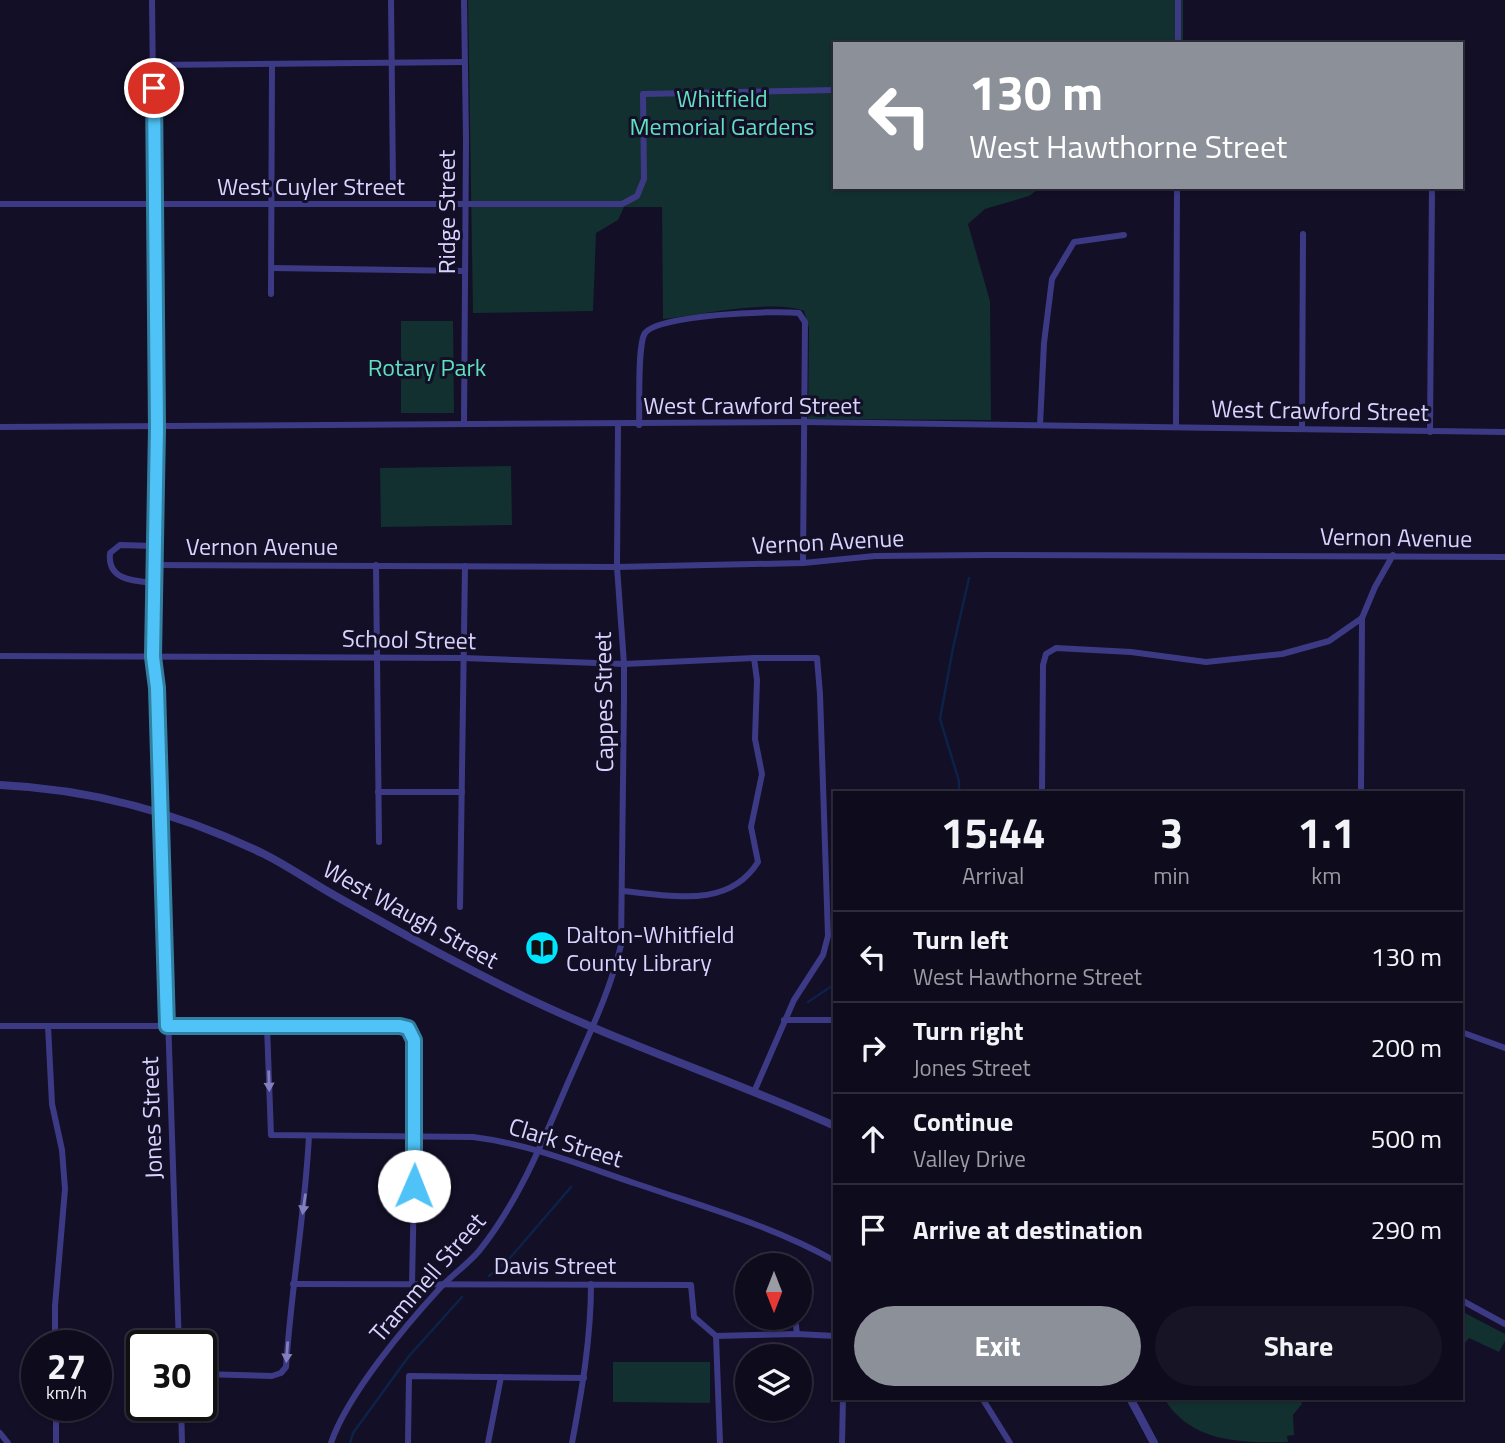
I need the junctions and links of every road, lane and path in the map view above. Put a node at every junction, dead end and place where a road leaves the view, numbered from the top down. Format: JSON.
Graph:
{"nodes":[{"id":1,"x":152,"y":0,"type":"edge"},
{"id":2,"x":391,"y":0,"type":"edge"},
{"id":3,"x":464,"y":0,"type":"edge"},
{"id":4,"x":1178,"y":0,"type":"edge"},
{"id":5,"x":1178,"y":42,"type":"edge"},
{"id":6,"x":464,"y":62,"type":"junction"},
{"id":7,"x":393,"y":63,"type":"junction"},
{"id":8,"x":154,"y":65,"type":"junction"},
{"id":9,"x":272,"y":65,"type":"junction"},
{"id":10,"x":833,"y":90,"type":"edge"},
{"id":11,"x":393,"y":184,"type":"dead end"},
{"id":12,"x":1177,"y":189,"type":"edge"},
{"id":13,"x":1432,"y":189,"type":"edge"},
{"id":14,"x":0,"y":204,"type":"edge"},
{"id":15,"x":154,"y":205,"type":"junction"},
{"id":16,"x":272,"y":205,"type":"junction"},
{"id":17,"x":465,"y":205,"type":"junction"},
{"id":18,"x":1303,"y":234,"type":"dead end"},
{"id":19,"x":1124,"y":235,"type":"dead end"},
{"id":20,"x":272,"y":268,"type":"junction"},
{"id":21,"x":465,"y":271,"type":"junction"},
{"id":22,"x":271,"y":294,"type":"dead end"},
{"id":23,"x":804,"y":422,"type":"junction"},
{"id":24,"x":464,"y":424,"type":"junction"},
{"id":25,"x":618,"y":425,"type":"junction"},
{"id":26,"x":639,"y":425,"type":"junction"},
{"id":27,"x":1040,"y":425,"type":"junction"},
{"id":28,"x":0,"y":427,"type":"edge"},
{"id":29,"x":1176,"y":427,"type":"junction"},
{"id":30,"x":157,"y":428,"type":"junction"},
{"id":31,"x":1303,"y":428,"type":"junction"},
{"id":32,"x":1430,"y":432,"type":"junction"},
{"id":33,"x":1505,"y":432,"type":"edge"},
{"id":34,"x":154,"y":546,"type":"junction"},
{"id":35,"x":1393,"y":555,"type":"junction"},
{"id":36,"x":1505,"y":557,"type":"edge"},
{"id":37,"x":803,"y":563,"type":"junction"},
{"id":38,"x":153,"y":565,"type":"junction"},
{"id":39,"x":376,"y":565,"type":"junction"},
{"id":40,"x":465,"y":566,"type":"junction"},
{"id":41,"x":617,"y":567,"type":"junction"},
{"id":42,"x":153,"y":583,"type":"junction"},
{"id":43,"x":1362,"y":618,"type":"junction"},
{"id":44,"x":0,"y":656,"type":"edge"},
{"id":45,"x":153,"y":657,"type":"junction"},
{"id":46,"x":377,"y":658,"type":"junction"},
{"id":47,"x":754,"y":658,"type":"junction"},
{"id":48,"x":463,"y":659,"type":"junction"},
{"id":49,"x":624,"y":664,"type":"junction"},
{"id":50,"x":0,"y":785,"type":"edge"},
{"id":51,"x":1042,"y":791,"type":"edge"},
{"id":52,"x":1361,"y":791,"type":"edge"},
{"id":53,"x":378,"y":792,"type":"junction"},
{"id":54,"x":462,"y":792,"type":"junction"},
{"id":55,"x":160,"y":814,"type":"junction"},
{"id":56,"x":379,"y":842,"type":"dead end"},
{"id":57,"x":622,"y":891,"type":"junction"},
{"id":58,"x":460,"y":907,"type":"dead end"},
{"id":59,"x":613,"y":979,"type":"joint"},
{"id":60,"x":784,"y":1020,"type":"junction"},
{"id":61,"x":833,"y":1020,"type":"edge"},
{"id":62,"x":0,"y":1026,"type":"edge"},
{"id":63,"x":48,"y":1026,"type":"junction"},
{"id":64,"x":167,"y":1026,"type":"junction"},
{"id":65,"x":267,"y":1026,"type":"junction"},
{"id":66,"x":592,"y":1028,"type":"junction"},
{"id":67,"x":1463,"y":1033,"type":"edge"},
{"id":68,"x":1505,"y":1048,"type":"edge"},
{"id":69,"x":754,"y":1093,"type":"junction"},
{"id":70,"x":833,"y":1125,"type":"edge"},
{"id":71,"x":309,"y":1136,"type":"junction"},
{"id":72,"x":415,"y":1137,"type":"junction"},
{"id":73,"x":538,"y":1151,"type":"junction"},
{"id":74,"x":833,"y":1260,"type":"edge"},
{"id":75,"x":293,"y":1284,"type":"junction"},
{"id":76,"x":412,"y":1284,"type":"junction"},
{"id":77,"x":591,"y":1284,"type":"junction"},
{"id":78,"x":443,"y":1285,"type":"junction"},
{"id":79,"x":1463,"y":1301,"type":"edge"},
{"id":80,"x":1505,"y":1324,"type":"edge"},
{"id":81,"x":55,"y":1330,"type":"edge"},
{"id":82,"x":178,"y":1330,"type":"edge"},
{"id":83,"x":796,"y":1330,"type":"edge"},
{"id":84,"x":797,"y":1334,"type":"junction"},
{"id":85,"x":716,"y":1336,"type":"junction"},
{"id":86,"x":833,"y":1336,"type":"edge"},
{"id":87,"x":217,"y":1374,"type":"edge"},
{"id":88,"x":501,"y":1377,"type":"junction"},
{"id":89,"x":584,"y":1378,"type":"junction"},
{"id":90,"x":843,"y":1400,"type":"edge"},
{"id":91,"x":983,"y":1400,"type":"edge"},
{"id":92,"x":1131,"y":1400,"type":"edge"},
{"id":93,"x":56,"y":1421,"type":"edge"},
{"id":94,"x":181,"y":1421,"type":"edge"},
{"id":95,"x":0,"y":1433,"type":"edge"},
{"id":96,"x":8,"y":1443,"type":"edge"},
{"id":97,"x":57,"y":1443,"type":"edge"},
{"id":98,"x":182,"y":1443,"type":"edge"},
{"id":99,"x":331,"y":1443,"type":"edge"},
{"id":100,"x":408,"y":1443,"type":"edge"},
{"id":101,"x":488,"y":1443,"type":"edge"},
{"id":102,"x":572,"y":1443,"type":"edge"},
{"id":103,"x":720,"y":1443,"type":"edge"},
{"id":104,"x":842,"y":1443,"type":"edge"},
{"id":105,"x":1010,"y":1443,"type":"edge"},
{"id":106,"x":1154,"y":1443,"type":"edge"}],
"edges":[{"from":1,"to":8,"type":"street","name":"Jones Street"},
{"from":2,"to":7,"type":"street"},
{"from":3,"to":6,"type":"street","name":"Ridge Street"},
{"from":4,"to":5,"type":"street"},
{"from":6,"to":7,"type":"street"},
{"from":6,"to":17,"type":"street","name":"Ridge Street"},
{"from":7,"to":9,"type":"street"},
{"from":7,"to":11,"type":"street"},
{"from":8,"to":9,"type":"street"},
{"from":8,"to":15,"type":"street","name":"Jones Street"},
{"from":9,"to":16,"type":"street"},
{"from":10,"to":17,"type":"street","name":"West Cuyler Street"},
{"from":12,"to":29,"type":"street"},
{"from":13,"to":32,"type":"street"},
{"from":14,"to":15,"type":"street","name":"West Cuyler Street"},
{"from":15,"to":16,"type":"street","name":"West Cuyler Street"},
{"from":15,"to":30,"type":"street","name":"Jones Street"},
{"from":16,"to":17,"type":"street","name":"West Cuyler Street"},
{"from":16,"to":20,"type":"street"},
{"from":17,"to":21,"type":"street","name":"Ridge Street"},
{"from":18,"to":31,"type":"street"},
{"from":19,"to":27,"type":"street"},
{"from":20,"to":21,"type":"street"},
{"from":20,"to":22,"type":"street"},
{"from":21,"to":24,"type":"street","name":"Ridge Street"},
{"from":23,"to":26,"type":"street","name":"West Crawford Street"},
{"from":23,"to":26,"type":"street"},
{"from":23,"to":27,"type":"street","name":"West Crawford Street"},
{"from":23,"to":37,"type":"street"},
{"from":24,"to":25,"type":"street","name":"West Crawford Street"},
{"from":24,"to":30,"type":"street","name":"West Crawford Street"},
{"from":25,"to":26,"type":"street","name":"West Crawford Street"},
{"from":25,"to":41,"type":"street","name":"Cappes Street"},
{"from":27,"to":29,"type":"street","name":"West Crawford Street"},
{"from":28,"to":30,"type":"street","name":"West Crawford Street"},
{"from":29,"to":31,"type":"street","name":"West Crawford Street"},
{"from":30,"to":34,"type":"street","name":"Jones Street"},
{"from":31,"to":32,"type":"street","name":"West Crawford Street"},
{"from":32,"to":33,"type":"street","name":"West Crawford Street"},
{"from":34,"to":38,"type":"street","name":"Jones Street"},
{"from":34,"to":42,"type":"street"},
{"from":35,"to":36,"type":"street","name":"Vernon Avenue"},
{"from":35,"to":37,"type":"street","name":"Vernon Avenue"},
{"from":35,"to":43,"type":"street"},
{"from":37,"to":41,"type":"street","name":"Vernon Avenue"},
{"from":38,"to":39,"type":"street","name":"Vernon Avenue"},
{"from":38,"to":42,"type":"street","name":"Jones Street"},
{"from":39,"to":40,"type":"street","name":"Vernon Avenue"},
{"from":39,"to":46,"type":"street"},
{"from":40,"to":41,"type":"street","name":"Vernon Avenue"},
{"from":40,"to":48,"type":"street"},
{"from":41,"to":49,"type":"street","name":"Cappes Street"},
{"from":42,"to":45,"type":"street","name":"Jones Street"},
{"from":43,"to":51,"type":"street"},
{"from":43,"to":52,"type":"street"},
{"from":44,"to":45,"type":"street","name":"School Street"},
{"from":45,"to":46,"type":"street","name":"School Street"},
{"from":45,"to":55,"type":"street","name":"Jones Street"},
{"from":46,"to":48,"type":"street","name":"School Street"},
{"from":46,"to":53,"type":"street"},
{"from":47,"to":49,"type":"street","name":"School Street"},
{"from":47,"to":57,"type":"street"},
{"from":47,"to":60,"type":"street","name":"School Street"},
{"from":48,"to":49,"type":"street","name":"School Street"},
{"from":48,"to":54,"type":"street"},
{"from":49,"to":57,"type":"street","name":"Cappes Street"},
{"from":50,"to":55,"type":"street","name":"West Waugh Street"},
{"from":53,"to":54,"type":"street"},
{"from":53,"to":56,"type":"street"},
{"from":54,"to":58,"type":"street"},
{"from":55,"to":64,"type":"street","name":"Jones Street"},
{"from":55,"to":66,"type":"street","name":"West Waugh Street"},
{"from":57,"to":59,"type":"street","name":"Cappes Street"},
{"from":59,"to":66,"type":"street","name":"Trammell Street"},
{"from":60,"to":61,"type":"street"},
{"from":60,"to":69,"type":"street"},
{"from":62,"to":63,"type":"street"},
{"from":63,"to":64,"type":"street"},
{"from":63,"to":81,"type":"street"},
{"from":64,"to":65,"type":"street"},
{"from":64,"to":82,"type":"street","name":"Jones Street"},
{"from":65,"to":71,"type":"street","name":"Clark Street","one_way":true},
{"from":65,"to":72,"type":"street"},
{"from":66,"to":69,"type":"street","name":"West Waugh Street"},
{"from":66,"to":73,"type":"street","name":"Trammell Street"},
{"from":67,"to":68,"type":"street"},
{"from":69,"to":70,"type":"street","name":"West Waugh Street"},
{"from":71,"to":72,"type":"street","name":"Clark Street"},
{"from":71,"to":75,"type":"street","one_way":true},
{"from":72,"to":73,"type":"street","name":"Clark Street"},
{"from":72,"to":76,"type":"street"},
{"from":73,"to":74,"type":"street","name":"Clark Street"},
{"from":73,"to":78,"type":"street","name":"Trammell Street"},
{"from":75,"to":76,"type":"street","name":"Davis Street"},
{"from":75,"to":87,"type":"street","one_way":true},
{"from":76,"to":78,"type":"street","name":"Davis Street"},
{"from":77,"to":78,"type":"street","name":"Davis Street"},
{"from":77,"to":85,"type":"street","name":"Davis Street"},
{"from":77,"to":89,"type":"street"},
{"from":78,"to":99,"type":"street","name":"Trammell Street"},
{"from":79,"to":80,"type":"street"},
{"from":83,"to":84,"type":"street"},
{"from":84,"to":85,"type":"street"},
{"from":84,"to":86,"type":"street"},
{"from":85,"to":103,"type":"street"},
{"from":88,"to":89,"type":"street"},
{"from":88,"to":100,"type":"street"},
{"from":88,"to":101,"type":"street"},
{"from":89,"to":102,"type":"street"},
{"from":90,"to":104,"type":"street"},
{"from":91,"to":105,"type":"street"},
{"from":92,"to":106,"type":"street"},
{"from":93,"to":97,"type":"street"},
{"from":94,"to":98,"type":"street"},
{"from":95,"to":96,"type":"street"}]}
